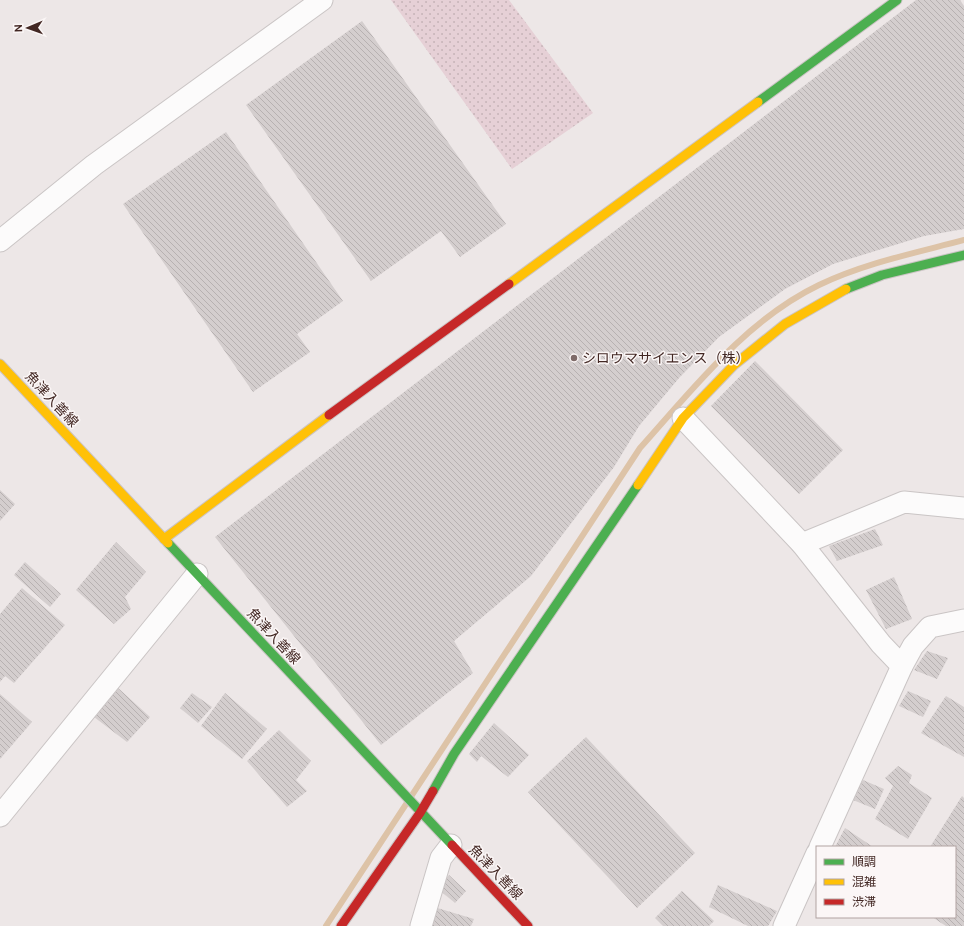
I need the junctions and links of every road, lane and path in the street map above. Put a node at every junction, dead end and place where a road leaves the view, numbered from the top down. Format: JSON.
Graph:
{"nodes":[{"id":1,"x":322,"y":0,"type":"edge"},
{"id":2,"x":897,"y":0,"type":"edge"},
{"id":3,"x":0,"y":241,"type":"edge"},
{"id":4,"x":964,"y":255,"type":"edge"},
{"id":5,"x":0,"y":364,"type":"edge"},
{"id":6,"x":683,"y":418,"type":"junction"},
{"id":7,"x":964,"y":508,"type":"edge"},
{"id":8,"x":164,"y":539,"type":"junction"},
{"id":9,"x":802,"y":544,"type":"junction"},
{"id":10,"x":196,"y":574,"type":"junction"},
{"id":11,"x":955,"y":622,"type":"edge"},
{"id":12,"x":964,"y":636,"type":"edge"},
{"id":13,"x":902,"y":666,"type":"junction"},
{"id":14,"x":420,"y":813,"type":"junction"},
{"id":15,"x":0,"y":816,"type":"edge"},
{"id":16,"x":451,"y":845,"type":"junction"},
{"id":17,"x":820,"y":846,"type":"edge"},
{"id":18,"x":816,"y":854,"type":"edge"},
{"id":19,"x":340,"y":926,"type":"edge"},
{"id":20,"x":421,"y":926,"type":"edge"},
{"id":21,"x":528,"y":926,"type":"edge"},
{"id":22,"x":784,"y":926,"type":"edge"}],
"edges":[{"from":1,"to":3,"type":"street"},
{"from":2,"to":8,"type":"street"},
{"from":4,"to":6,"type":"street"},
{"from":5,"to":8,"type":"street","name":"魚津入善線"},
{"from":6,"to":9,"type":"street"},
{"from":6,"to":14,"type":"street"},
{"from":7,"to":9,"type":"street"},
{"from":8,"to":10,"type":"street","name":"魚津入善線"},
{"from":9,"to":13,"type":"street"},
{"from":10,"to":14,"type":"street","name":"魚津入善線"},
{"from":10,"to":15,"type":"street"},
{"from":11,"to":12,"type":"street"},
{"from":11,"to":13,"type":"street"},
{"from":13,"to":17,"type":"street"},
{"from":14,"to":16,"type":"street","name":"魚津入善線"},
{"from":14,"to":19,"type":"street"},
{"from":16,"to":20,"type":"street"},
{"from":16,"to":21,"type":"street","name":"魚津入善線"},
{"from":18,"to":22,"type":"street"}]}
